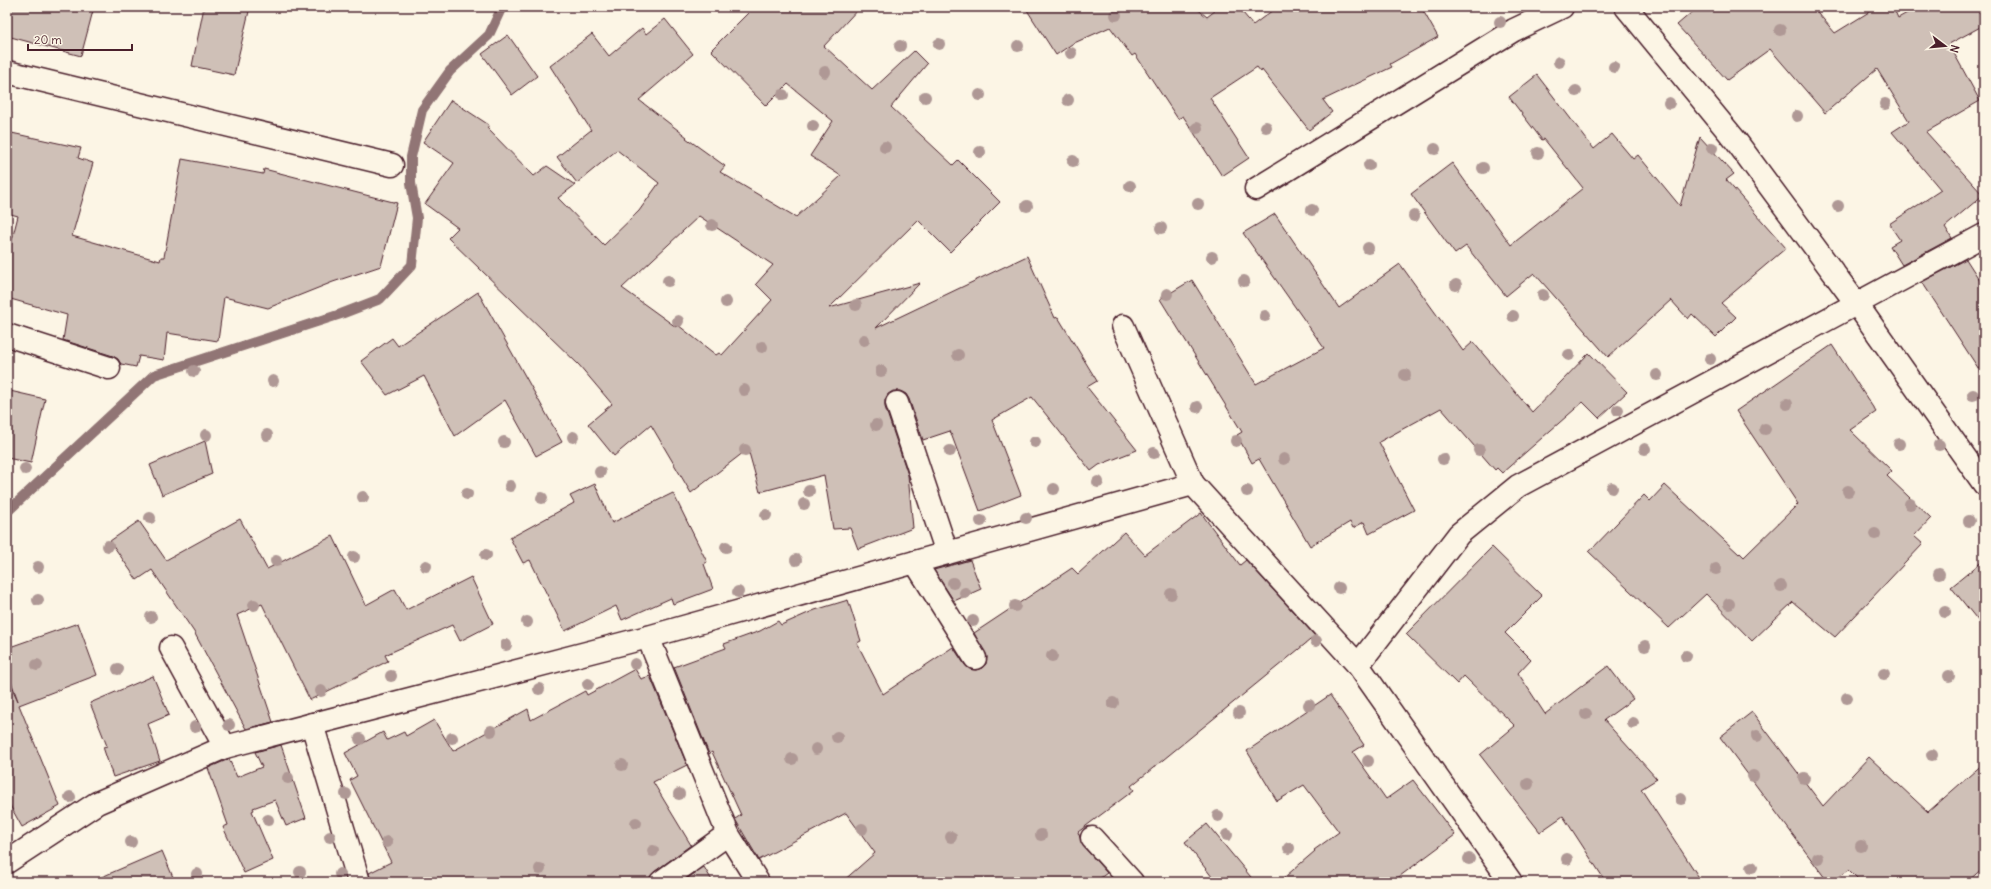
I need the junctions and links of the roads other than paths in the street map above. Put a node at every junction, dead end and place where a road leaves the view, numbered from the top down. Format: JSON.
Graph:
{"nodes":[{"id":1,"x":1562,"y":7,"type":"edge"},
{"id":2,"x":1626,"y":7,"type":"edge"},
{"id":3,"x":7,"y":72,"type":"edge"},
{"id":4,"x":392,"y":165,"type":"dead end"},
{"id":5,"x":1256,"y":189,"type":"dead end"},
{"id":6,"x":1984,"y":235,"type":"edge"},
{"id":7,"x":1856,"y":303,"type":"junction"},
{"id":8,"x":1123,"y":326,"type":"dead end"},
{"id":9,"x":7,"y":335,"type":"edge"},
{"id":10,"x":109,"y":368,"type":"dead end"},
{"id":11,"x":897,"y":403,"type":"dead end"},
{"id":12,"x":1193,"y":484,"type":"junction"},
{"id":13,"x":1984,"y":484,"type":"edge"},
{"id":14,"x":947,"y":553,"type":"junction"},
{"id":15,"x":915,"y":562,"type":"junction"},
{"id":16,"x":648,"y":637,"type":"junction"},
{"id":17,"x":171,"y":648,"type":"dead end"},
{"id":18,"x":975,"y":658,"type":"dead end"},
{"id":19,"x":1358,"y":665,"type":"junction"},
{"id":20,"x":312,"y":724,"type":"junction"},
{"id":21,"x":225,"y":747,"type":"junction"},
{"id":22,"x":728,"y":834,"type":"junction"},
{"id":23,"x":1092,"y":838,"type":"dead end"},
{"id":24,"x":7,"y":862,"type":"edge"},
{"id":25,"x":1501,"y":879,"type":"edge"},
{"id":26,"x":359,"y":882,"type":"edge"},
{"id":27,"x":661,"y":882,"type":"edge"},
{"id":28,"x":758,"y":882,"type":"edge"},
{"id":29,"x":1132,"y":882,"type":"edge"}],
"edges":[{"from":1,"to":5,"type":"street"},
{"from":2,"to":7,"type":"street"},
{"from":3,"to":4,"type":"street"},
{"from":6,"to":7,"type":"street"},
{"from":7,"to":13,"type":"street"},
{"from":7,"to":19,"type":"street"},
{"from":8,"to":12,"type":"street"},
{"from":9,"to":10,"type":"street"},
{"from":11,"to":14,"type":"street"},
{"from":12,"to":14,"type":"street"},
{"from":12,"to":19,"type":"street"},
{"from":14,"to":15,"type":"street"},
{"from":15,"to":16,"type":"street"},
{"from":15,"to":18,"type":"street"},
{"from":16,"to":20,"type":"street"},
{"from":16,"to":22,"type":"street"},
{"from":17,"to":21,"type":"street"},
{"from":19,"to":25,"type":"street"},
{"from":20,"to":21,"type":"street"},
{"from":20,"to":26,"type":"street"},
{"from":21,"to":24,"type":"street"},
{"from":22,"to":27,"type":"street"},
{"from":22,"to":28,"type":"street"},
{"from":23,"to":29,"type":"street"}]}
